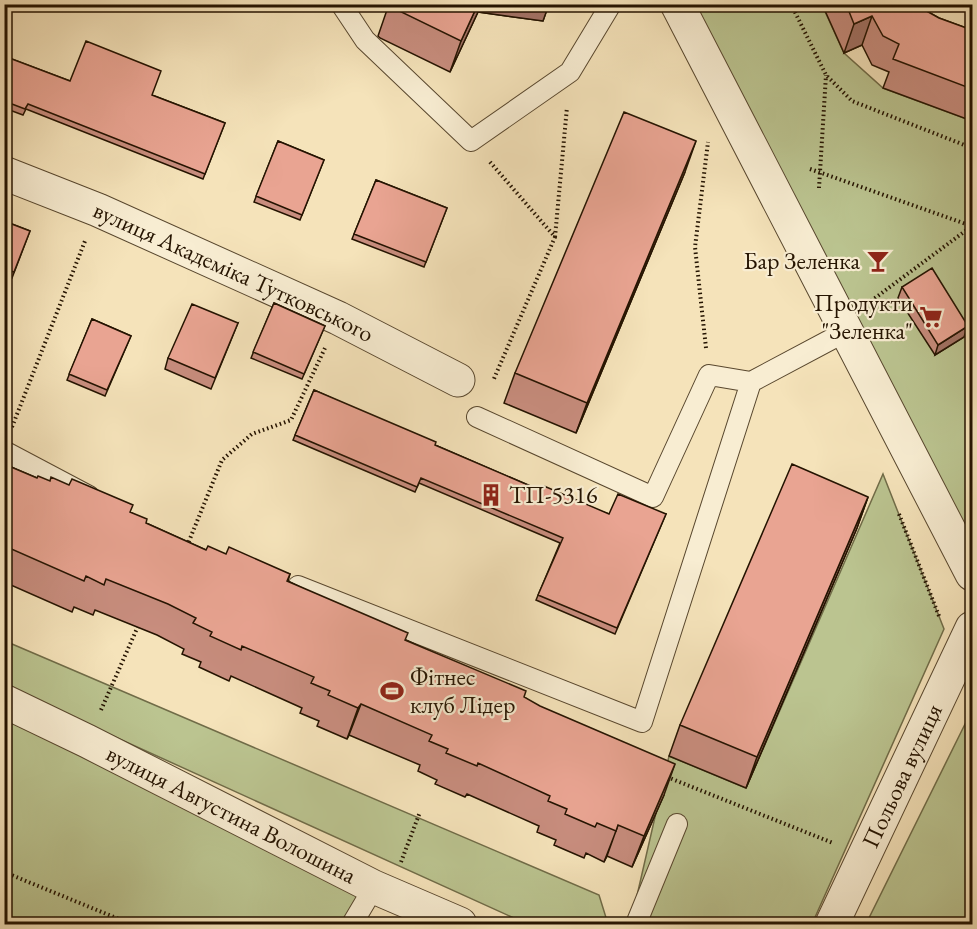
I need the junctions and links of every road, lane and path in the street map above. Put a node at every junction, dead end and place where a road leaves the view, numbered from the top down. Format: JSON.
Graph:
{"nodes":[{"id":1,"x":341,"y":4,"type":"edge"},
{"id":2,"x":611,"y":4,"type":"edge"},
{"id":3,"x":677,"y":4,"type":"edge"},
{"id":4,"x":791,"y":4,"type":"edge"},
{"id":5,"x":570,"y":72,"type":"junction"},
{"id":6,"x":826,"y":75,"type":"junction"},
{"id":7,"x":703,"y":131,"type":"dead end"},
{"id":8,"x":471,"y":141,"type":"junction"},
{"id":9,"x":708,"y":142,"type":"junction"},
{"id":10,"x":972,"y":148,"type":"edge"},
{"id":11,"x":714,"y":152,"type":"dead end"},
{"id":12,"x":810,"y":170,"type":"dead end"},
{"id":13,"x":820,"y":172,"type":"junction"},
{"id":14,"x":4,"y":173,"type":"edge"},
{"id":15,"x":819,"y":188,"type":"dead end"},
{"id":16,"x":98,"y":210,"type":"junction"},
{"id":17,"x":972,"y":226,"type":"edge"},
{"id":18,"x":555,"y":237,"type":"junction"},
{"id":19,"x":338,"y":318,"type":"junction"},
{"id":20,"x":845,"y":332,"type":"junction"},
{"id":21,"x":709,"y":375,"type":"junction"},
{"id":22,"x":458,"y":380,"type":"dead end"},
{"id":23,"x":752,"y":382,"type":"junction"},
{"id":24,"x":477,"y":417,"type":"joint"},
{"id":25,"x":6,"y":444,"type":"edge"},
{"id":26,"x":105,"y":505,"type":"edge"},
{"id":27,"x":896,"y":507,"type":"dead end"},
{"id":28,"x":196,"y":549,"type":"edge"},
{"id":29,"x":972,"y":574,"type":"edge"},
{"id":30,"x":277,"y":578,"type":"edge"},
{"id":31,"x":143,"y":615,"type":"edge"},
{"id":32,"x":940,"y":618,"type":"dead end"},
{"id":33,"x":972,"y":628,"type":"edge"},
{"id":34,"x":4,"y":701,"type":"edge"},
{"id":35,"x":87,"y":741,"type":"junction"},
{"id":36,"x":661,"y":775,"type":"edge"},
{"id":37,"x":420,"y":812,"type":"dead end"},
{"id":38,"x":677,"y":824,"type":"dead end"},
{"id":39,"x":839,"y":845,"type":"dead end"},
{"id":40,"x":4,"y":872,"type":"edge"},
{"id":41,"x":386,"y":879,"type":"junction"},
{"id":42,"x":131,"y":924,"type":"edge"},
{"id":43,"x":352,"y":924,"type":"edge"},
{"id":44,"x":460,"y":924,"type":"edge"},
{"id":45,"x":636,"y":924,"type":"edge"},
{"id":46,"x":832,"y":924,"type":"edge"}],
"edges":[{"from":1,"to":8,"type":"lane"},
{"from":2,"to":5,"type":"lane"},
{"from":3,"to":20,"type":"street"},
{"from":4,"to":6,"type":"path"},
{"from":5,"to":8,"type":"lane"},
{"from":5,"to":18,"type":"path"},
{"from":6,"to":10,"type":"path"},
{"from":6,"to":13,"type":"path"},
{"from":7,"to":9,"type":"path"},
{"from":8,"to":18,"type":"path"},
{"from":9,"to":11,"type":"path"},
{"from":9,"to":21,"type":"path"},
{"from":12,"to":13,"type":"path"},
{"from":13,"to":15,"type":"path"},
{"from":13,"to":17,"type":"path"},
{"from":14,"to":16,"type":"street","name":"вулиця Академіка Тутковського"},
{"from":16,"to":19,"type":"street","name":"вулиця Академіка Тутковського"},
{"from":16,"to":25,"type":"path"},
{"from":17,"to":20,"type":"path"},
{"from":18,"to":24,"type":"path"},
{"from":19,"to":22,"type":"street","name":"вулиця Академіка Тутковського"},
{"from":19,"to":28,"type":"path"},
{"from":20,"to":23,"type":"lane"},
{"from":20,"to":29,"type":"street"},
{"from":21,"to":23,"type":"lane"},
{"from":21,"to":24,"type":"lane"},
{"from":23,"to":30,"type":"lane"},
{"from":25,"to":26,"type":"lane"},
{"from":27,"to":32,"type":"path"},
{"from":31,"to":35,"type":"path"},
{"from":33,"to":46,"type":"street","name":"Польова вулиця"},
{"from":34,"to":35,"type":"street","name":"вулиця Августина Волошина"},
{"from":35,"to":41,"type":"street","name":"вулиця Августина Волошина"},
{"from":36,"to":39,"type":"path"},
{"from":37,"to":41,"type":"path"},
{"from":38,"to":45,"type":"lane"},
{"from":40,"to":42,"type":"path"},
{"from":41,"to":43,"type":"lane"},
{"from":41,"to":44,"type":"street","name":"вулиця Августина Волошина"}]}
